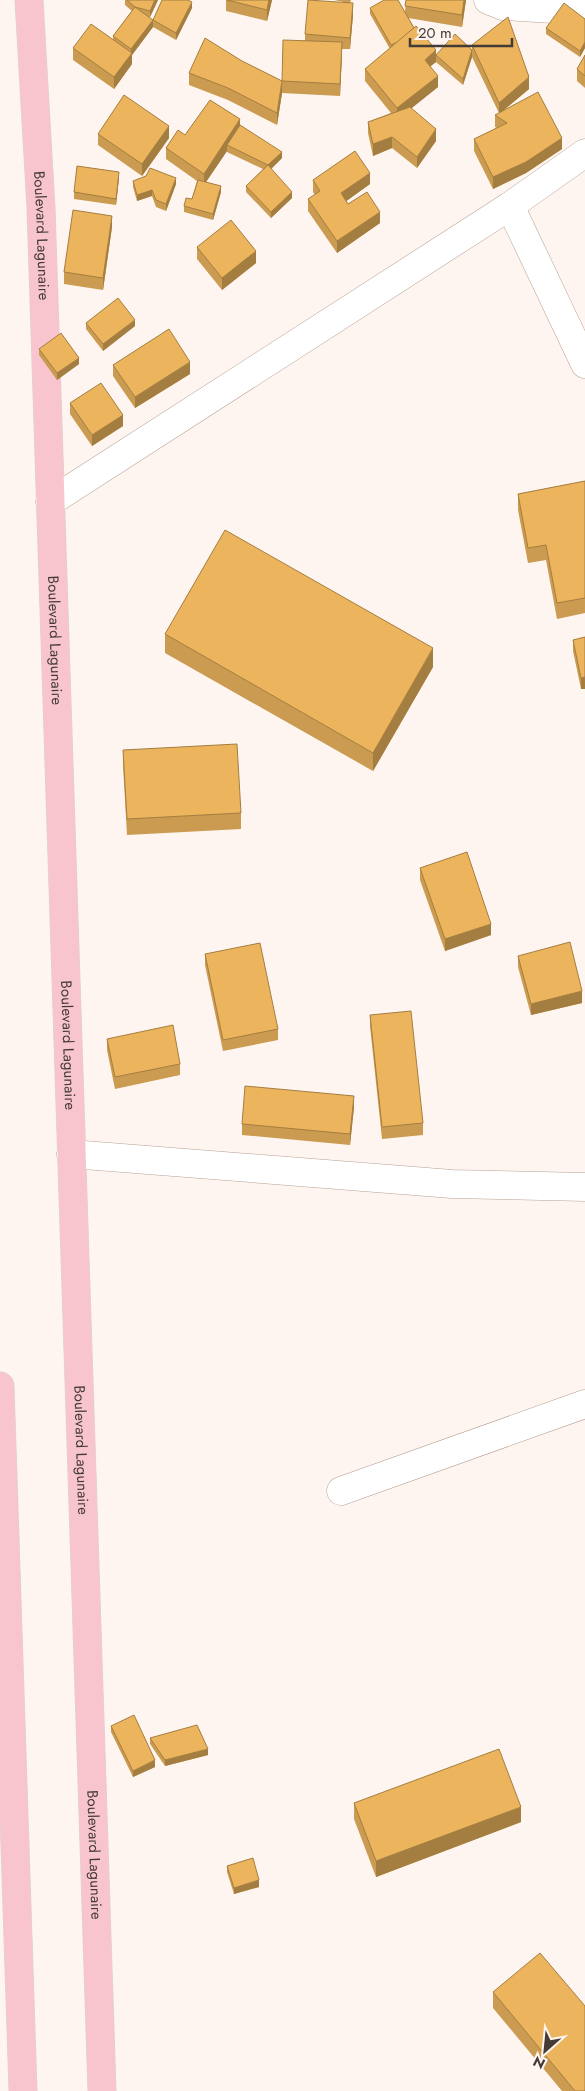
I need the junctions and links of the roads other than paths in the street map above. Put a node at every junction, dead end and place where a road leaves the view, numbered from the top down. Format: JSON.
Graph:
{"nodes":[{"id":1,"x":29,"y":0,"type":"edge"},
{"id":2,"x":488,"y":0,"type":"edge"},
{"id":3,"x":585,"y":11,"type":"edge"},
{"id":4,"x":585,"y":154,"type":"edge"},
{"id":5,"x":510,"y":206,"type":"junction"},
{"id":6,"x":585,"y":364,"type":"edge"},
{"id":7,"x":50,"y":502,"type":"junction"},
{"id":8,"x":71,"y":1154,"type":"junction"},
{"id":9,"x":585,"y":1188,"type":"edge"},
{"id":10,"x":0,"y":1386,"type":"edge"},
{"id":11,"x":585,"y":1404,"type":"edge"},
{"id":12,"x":341,"y":1491,"type":"dead end"},
{"id":13,"x":2,"y":1497,"type":"edge"},
{"id":14,"x":23,"y":2091,"type":"edge"},
{"id":15,"x":102,"y":2091,"type":"edge"}],
"edges":[{"from":1,"to":7,"type":"main road","name":"Boulevard Lagunaire"},
{"from":2,"to":3,"type":"street"},
{"from":4,"to":5,"type":"street"},
{"from":5,"to":6,"type":"street"},
{"from":5,"to":7,"type":"street"},
{"from":7,"to":8,"type":"main road","name":"Boulevard Lagunaire"},
{"from":8,"to":9,"type":"street"},
{"from":8,"to":15,"type":"main road","name":"Boulevard Lagunaire"},
{"from":10,"to":13,"type":"main road"},
{"from":11,"to":12,"type":"street"},
{"from":13,"to":14,"type":"main road"}]}
